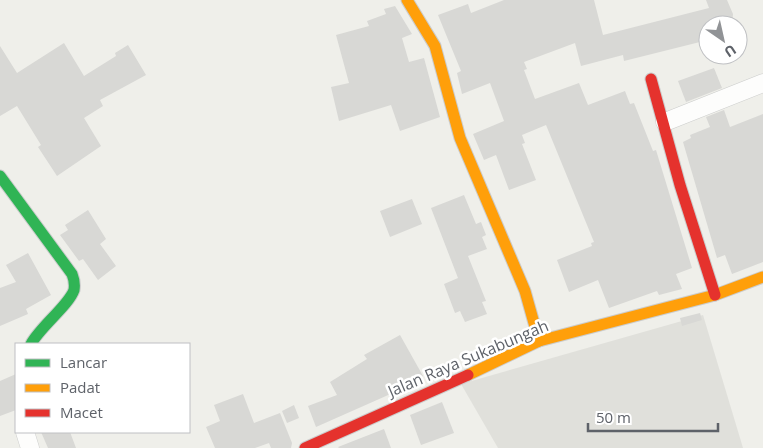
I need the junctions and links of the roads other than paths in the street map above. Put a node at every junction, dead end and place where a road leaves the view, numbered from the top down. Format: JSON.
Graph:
{"nodes":[{"id":1,"x":407,"y":0,"type":"edge"},
{"id":2,"x":651,"y":79,"type":"dead end"},
{"id":3,"x":763,"y":83,"type":"edge"},
{"id":4,"x":665,"y":122,"type":"junction"},
{"id":5,"x":0,"y":176,"type":"edge"},
{"id":6,"x":763,"y":277,"type":"edge"},
{"id":7,"x":715,"y":295,"type":"junction"},
{"id":8,"x":538,"y":342,"type":"junction"},
{"id":9,"x":32,"y":343,"type":"edge"},
{"id":10,"x":25,"y":433,"type":"edge"},
{"id":11,"x":30,"y":448,"type":"edge"},
{"id":12,"x":305,"y":448,"type":"edge"}],
"edges":[{"from":1,"to":8,"type":"street"},
{"from":2,"to":4,"type":"street"},
{"from":3,"to":4,"type":"street"},
{"from":4,"to":7,"type":"street"},
{"from":5,"to":9,"type":"street"},
{"from":6,"to":7,"type":"street","name":"Jalan Raya Sukabungah"},
{"from":7,"to":8,"type":"street","name":"Jalan Raya Sukabungah"},
{"from":8,"to":12,"type":"street","name":"Jalan Raya Sukabungah"},
{"from":10,"to":11,"type":"street"}]}
